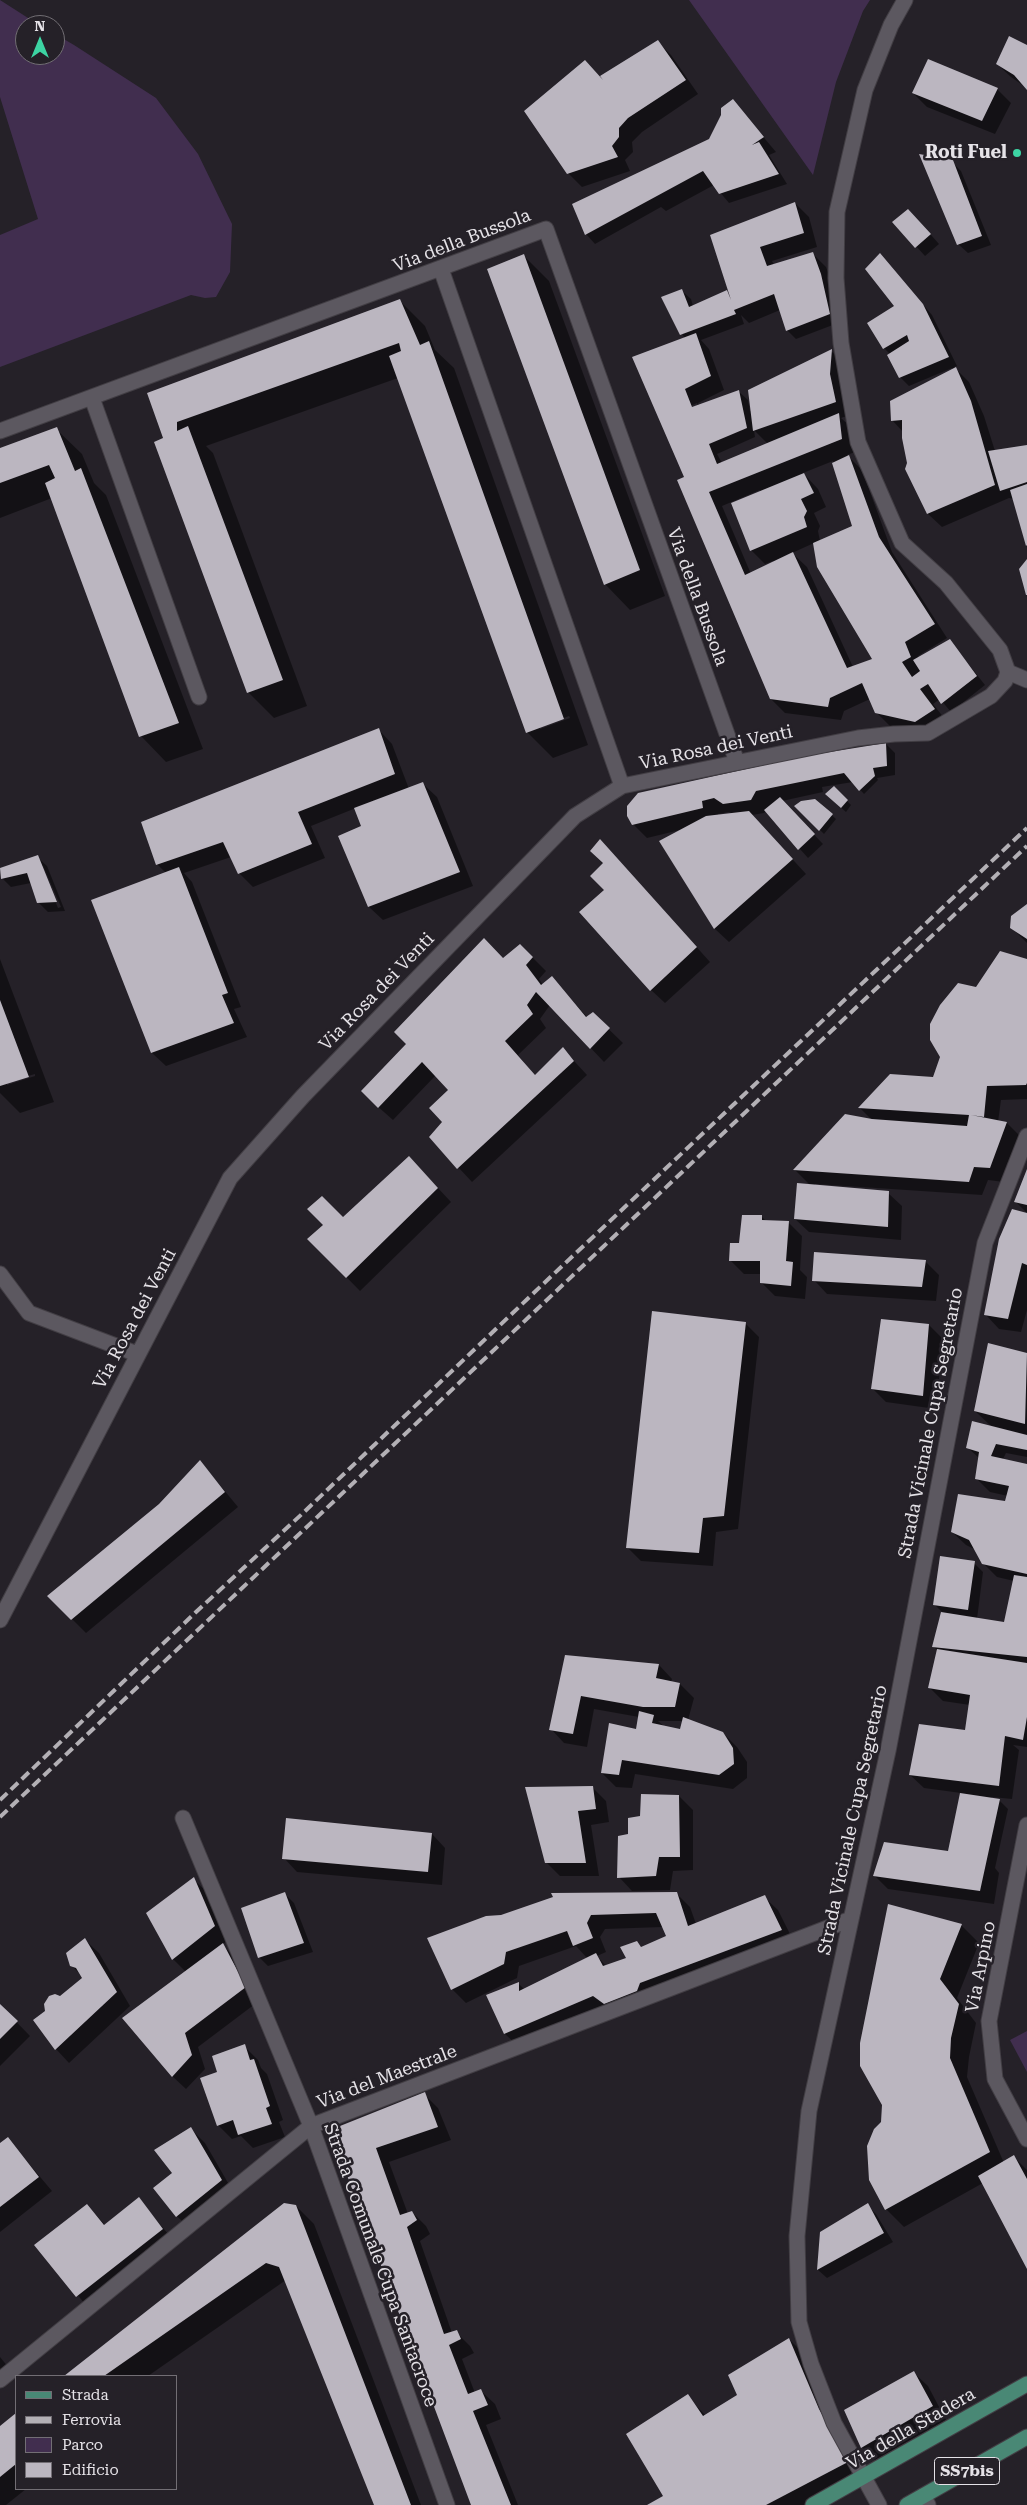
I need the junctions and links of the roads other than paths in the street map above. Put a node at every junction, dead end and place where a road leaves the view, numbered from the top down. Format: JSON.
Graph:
{"nodes":[{"id":1,"x":905,"y":0,"type":"edge"},
{"id":2,"x":441,"y":269,"type":"junction"},
{"id":3,"x":92,"y":398,"type":"junction"},
{"id":4,"x":0,"y":431,"type":"edge"},
{"id":5,"x":1008,"y":672,"type":"junction"},
{"id":6,"x":1027,"y":680,"type":"edge"},
{"id":7,"x":199,"y":697,"type":"dead end"},
{"id":8,"x":737,"y":762,"type":"junction"},
{"id":9,"x":622,"y":786,"type":"junction"},
{"id":10,"x":1027,"y":1136,"type":"edge"},
{"id":11,"x":0,"y":1274,"type":"edge"},
{"id":12,"x":137,"y":1354,"type":"junction"},
{"id":13,"x":0,"y":1620,"type":"edge"},
{"id":14,"x":182,"y":1818,"type":"dead end"},
{"id":15,"x":1027,"y":1824,"type":"edge"},
{"id":16,"x":852,"y":1919,"type":"junction"},
{"id":17,"x":311,"y":2126,"type":"junction"},
{"id":18,"x":1027,"y":2139,"type":"edge"},
{"id":19,"x":0,"y":2380,"type":"edge"},
{"id":20,"x":1027,"y":2384,"type":"edge"},
{"id":21,"x":1027,"y":2438,"type":"edge"},
{"id":22,"x":864,"y":2477,"type":"junction"},
{"id":23,"x":925,"y":2501,"type":"edge"},
{"id":24,"x":447,"y":2505,"type":"edge"},
{"id":25,"x":813,"y":2505,"type":"edge"},
{"id":26,"x":879,"y":2505,"type":"edge"},
{"id":27,"x":906,"y":2505,"type":"edge"}],
"edges":[{"from":1,"to":5,"type":"street"},
{"from":2,"to":3,"type":"street","name":"Via della Bussola"},
{"from":2,"to":8,"type":"street","name":"Via della Bussola"},
{"from":2,"to":9,"type":"street"},
{"from":3,"to":4,"type":"street","name":"Via della Bussola"},
{"from":3,"to":7,"type":"street"},
{"from":5,"to":6,"type":"street"},
{"from":5,"to":8,"type":"street","name":"Via Rosa dei Venti"},
{"from":8,"to":9,"type":"street","name":"Via Rosa dei Venti"},
{"from":9,"to":12,"type":"street","name":"Via Rosa dei Venti"},
{"from":10,"to":16,"type":"street","name":"Strada Vicinale Cupa Segretario"},
{"from":11,"to":12,"type":"street"},
{"from":12,"to":13,"type":"street","name":"Via Rosa dei Venti"},
{"from":14,"to":17,"type":"street","name":"Strada Comunale Cupa Santacroce"},
{"from":15,"to":18,"type":"street","name":"Via Arpino"},
{"from":16,"to":17,"type":"street","name":"Via del Maestrale"},
{"from":16,"to":22,"type":"street","name":"Strada Vicinale Cupa Segretario"},
{"from":17,"to":19,"type":"street","name":"Via del Maestrale"},
{"from":17,"to":24,"type":"street","name":"Strada Comunale Cupa Santacroce"},
{"from":20,"to":22,"type":"main road","name":"Via della Stadera"},
{"from":21,"to":23,"type":"main road","number":"SS7bis"},
{"from":22,"to":25,"type":"main road","name":"Via della Stadera"},
{"from":22,"to":26,"type":"street","name":"Strada Vicinale Cupa Segretario"},
{"from":23,"to":27,"type":"main road","number":"SS7bis"}]}
